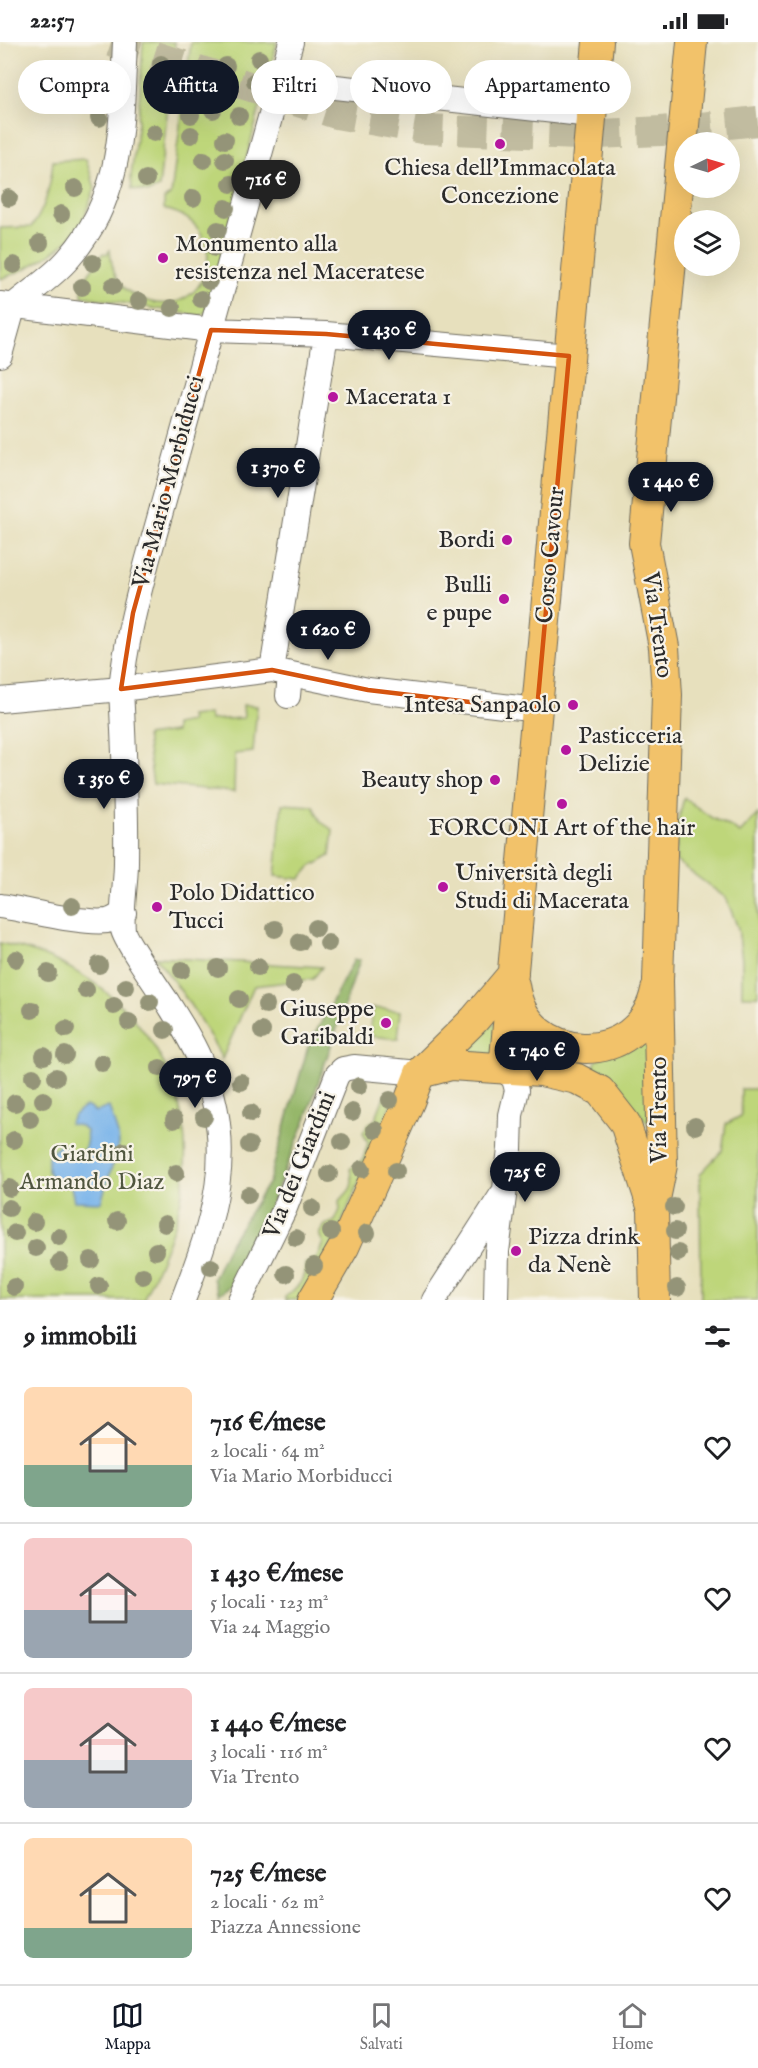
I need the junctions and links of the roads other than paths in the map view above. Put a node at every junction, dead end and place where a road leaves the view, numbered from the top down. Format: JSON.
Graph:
{"nodes":[{"id":1,"x":125,"y":42,"type":"edge"},
{"id":2,"x":291,"y":42,"type":"edge"},
{"id":3,"x":597,"y":42,"type":"edge"},
{"id":4,"x":692,"y":42,"type":"edge"},
{"id":5,"x":286,"y":60,"type":"edge"},
{"id":6,"x":338,"y":87,"type":"edge"},
{"id":7,"x":272,"y":114,"type":"edge"},
{"id":8,"x":591,"y":115,"type":"junction"},
{"id":9,"x":68,"y":260,"type":"junction"},
{"id":10,"x":7,"y":305,"type":"edge"},
{"id":11,"x":54,"y":309,"type":"junction"},
{"id":12,"x":211,"y":330,"type":"junction"},
{"id":13,"x":326,"y":334,"type":"junction"},
{"id":14,"x":0,"y":355,"type":"edge"},
{"id":15,"x":569,"y":356,"type":"junction"},
{"id":16,"x":284,"y":680,"type":"junction"},
{"id":17,"x":121,"y":689,"type":"junction"},
{"id":18,"x":0,"y":700,"type":"edge"},
{"id":19,"x":537,"y":710,"type":"junction"},
{"id":20,"x":0,"y":906,"type":"edge"},
{"id":21,"x":123,"y":922,"type":"junction"},
{"id":22,"x":513,"y":974,"type":"junction"},
{"id":23,"x":658,"y":981,"type":"junction"},
{"id":24,"x":594,"y":1048,"type":"junction"},
{"id":25,"x":504,"y":1069,"type":"junction"},
{"id":26,"x":420,"y":1073,"type":"junction"},
{"id":27,"x":561,"y":1074,"type":"junction"},
{"id":28,"x":511,"y":1110,"type":"junction"},
{"id":29,"x":506,"y":1188,"type":"junction"},
{"id":30,"x":652,"y":1209,"type":"junction"},
{"id":31,"x":183,"y":1300,"type":"edge"},
{"id":32,"x":240,"y":1300,"type":"edge"},
{"id":33,"x":313,"y":1300,"type":"edge"},
{"id":34,"x":434,"y":1300,"type":"edge"},
{"id":35,"x":496,"y":1300,"type":"edge"},
{"id":36,"x":655,"y":1300,"type":"edge"}],
"edges":[{"from":1,"to":9,"type":"street"},
{"from":2,"to":5,"type":"street","name":"Via Mario Morbiducci"},
{"from":3,"to":8,"type":"main road","name":"Corso Cavour"},
{"from":4,"to":23,"type":"main road","name":"Via Trento"},
{"from":6,"to":8,"type":"street"},
{"from":7,"to":12,"type":"street","name":"Via Mario Morbiducci"},
{"from":8,"to":15,"type":"main road","name":"Corso Cavour"},
{"from":9,"to":10,"type":"street"},
{"from":9,"to":11,"type":"street"},
{"from":10,"to":11,"type":"street"},
{"from":10,"to":14,"type":"street"},
{"from":11,"to":12,"type":"street"},
{"from":12,"to":13,"type":"street"},
{"from":12,"to":17,"type":"street","name":"Via Mario Morbiducci"},
{"from":13,"to":15,"type":"street"},
{"from":13,"to":16,"type":"street"},
{"from":15,"to":19,"type":"main road","name":"Corso Cavour"},
{"from":16,"to":17,"type":"street"},
{"from":16,"to":19,"type":"street"},
{"from":17,"to":18,"type":"street"},
{"from":17,"to":21,"type":"street","name":"Via Mario Morbiducci"},
{"from":19,"to":22,"type":"main road","name":"Corso Cavour"},
{"from":20,"to":21,"type":"street"},
{"from":21,"to":31,"type":"street"},
{"from":22,"to":24,"type":"main road"},
{"from":22,"to":25,"type":"main road","name":"Corso Cavour"},
{"from":22,"to":26,"type":"main road"},
{"from":23,"to":24,"type":"main road"},
{"from":23,"to":30,"type":"main road","name":"Via Trento"},
{"from":24,"to":27,"type":"street"},
{"from":25,"to":26,"type":"main road"},
{"from":25,"to":27,"type":"main road"},
{"from":25,"to":28,"type":"street"},
{"from":26,"to":32,"type":"street","name":"Via dei Giardini"},
{"from":26,"to":33,"type":"main road"},
{"from":27,"to":28,"type":"street"},
{"from":27,"to":30,"type":"main road"},
{"from":28,"to":29,"type":"street"},
{"from":29,"to":34,"type":"street"},
{"from":29,"to":35,"type":"street"},
{"from":30,"to":36,"type":"main road"}]}
